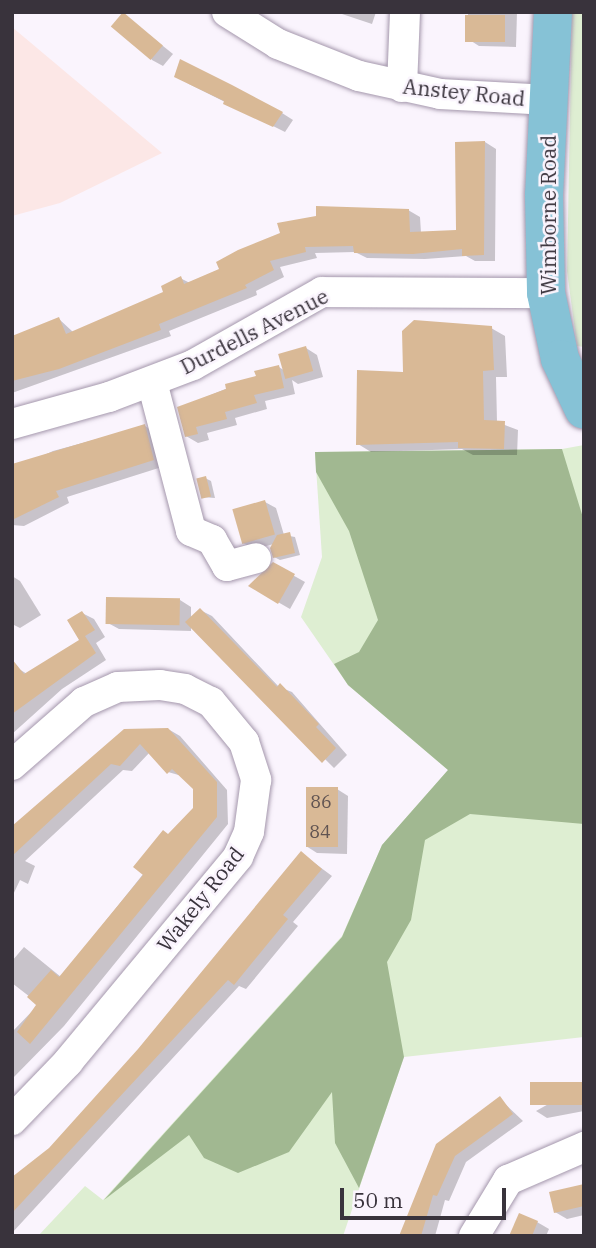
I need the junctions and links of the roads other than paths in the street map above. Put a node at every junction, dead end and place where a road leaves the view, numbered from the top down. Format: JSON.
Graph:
{"nodes":[{"id":1,"x":227,"y":12,"type":"edge"},
{"id":2,"x":405,"y":12,"type":"edge"},
{"id":3,"x":553,"y":12,"type":"edge"},
{"id":4,"x":402,"y":87,"type":"junction"},
{"id":5,"x":549,"y":100,"type":"junction"},
{"id":6,"x":546,"y":293,"type":"junction"},
{"id":7,"x":152,"y":382,"type":"junction"},
{"id":8,"x":584,"y":411,"type":"edge"},
{"id":9,"x":12,"y":424,"type":"edge"},
{"id":10,"x":256,"y":558,"type":"dead end"},
{"id":11,"x":12,"y":765,"type":"edge"},
{"id":12,"x":12,"y":1120,"type":"edge"},
{"id":13,"x":584,"y":1147,"type":"edge"},
{"id":14,"x":474,"y":1236,"type":"edge"}],
"edges":[{"from":1,"to":4,"type":"street","name":"Anstey Road"},
{"from":2,"to":4,"type":"street"},
{"from":3,"to":5,"type":"main road","name":"Wimborne Road"},
{"from":4,"to":5,"type":"street","name":"Anstey Road"},
{"from":5,"to":6,"type":"main road","name":"Wimborne Road"},
{"from":6,"to":7,"type":"street","name":"Durdells Avenue"},
{"from":6,"to":8,"type":"main road","name":"Wimborne Road"},
{"from":7,"to":9,"type":"street","name":"Durdells Avenue"},
{"from":7,"to":10,"type":"street"},
{"from":11,"to":12,"type":"street","name":"Wakely Road"},
{"from":13,"to":14,"type":"street"}]}
